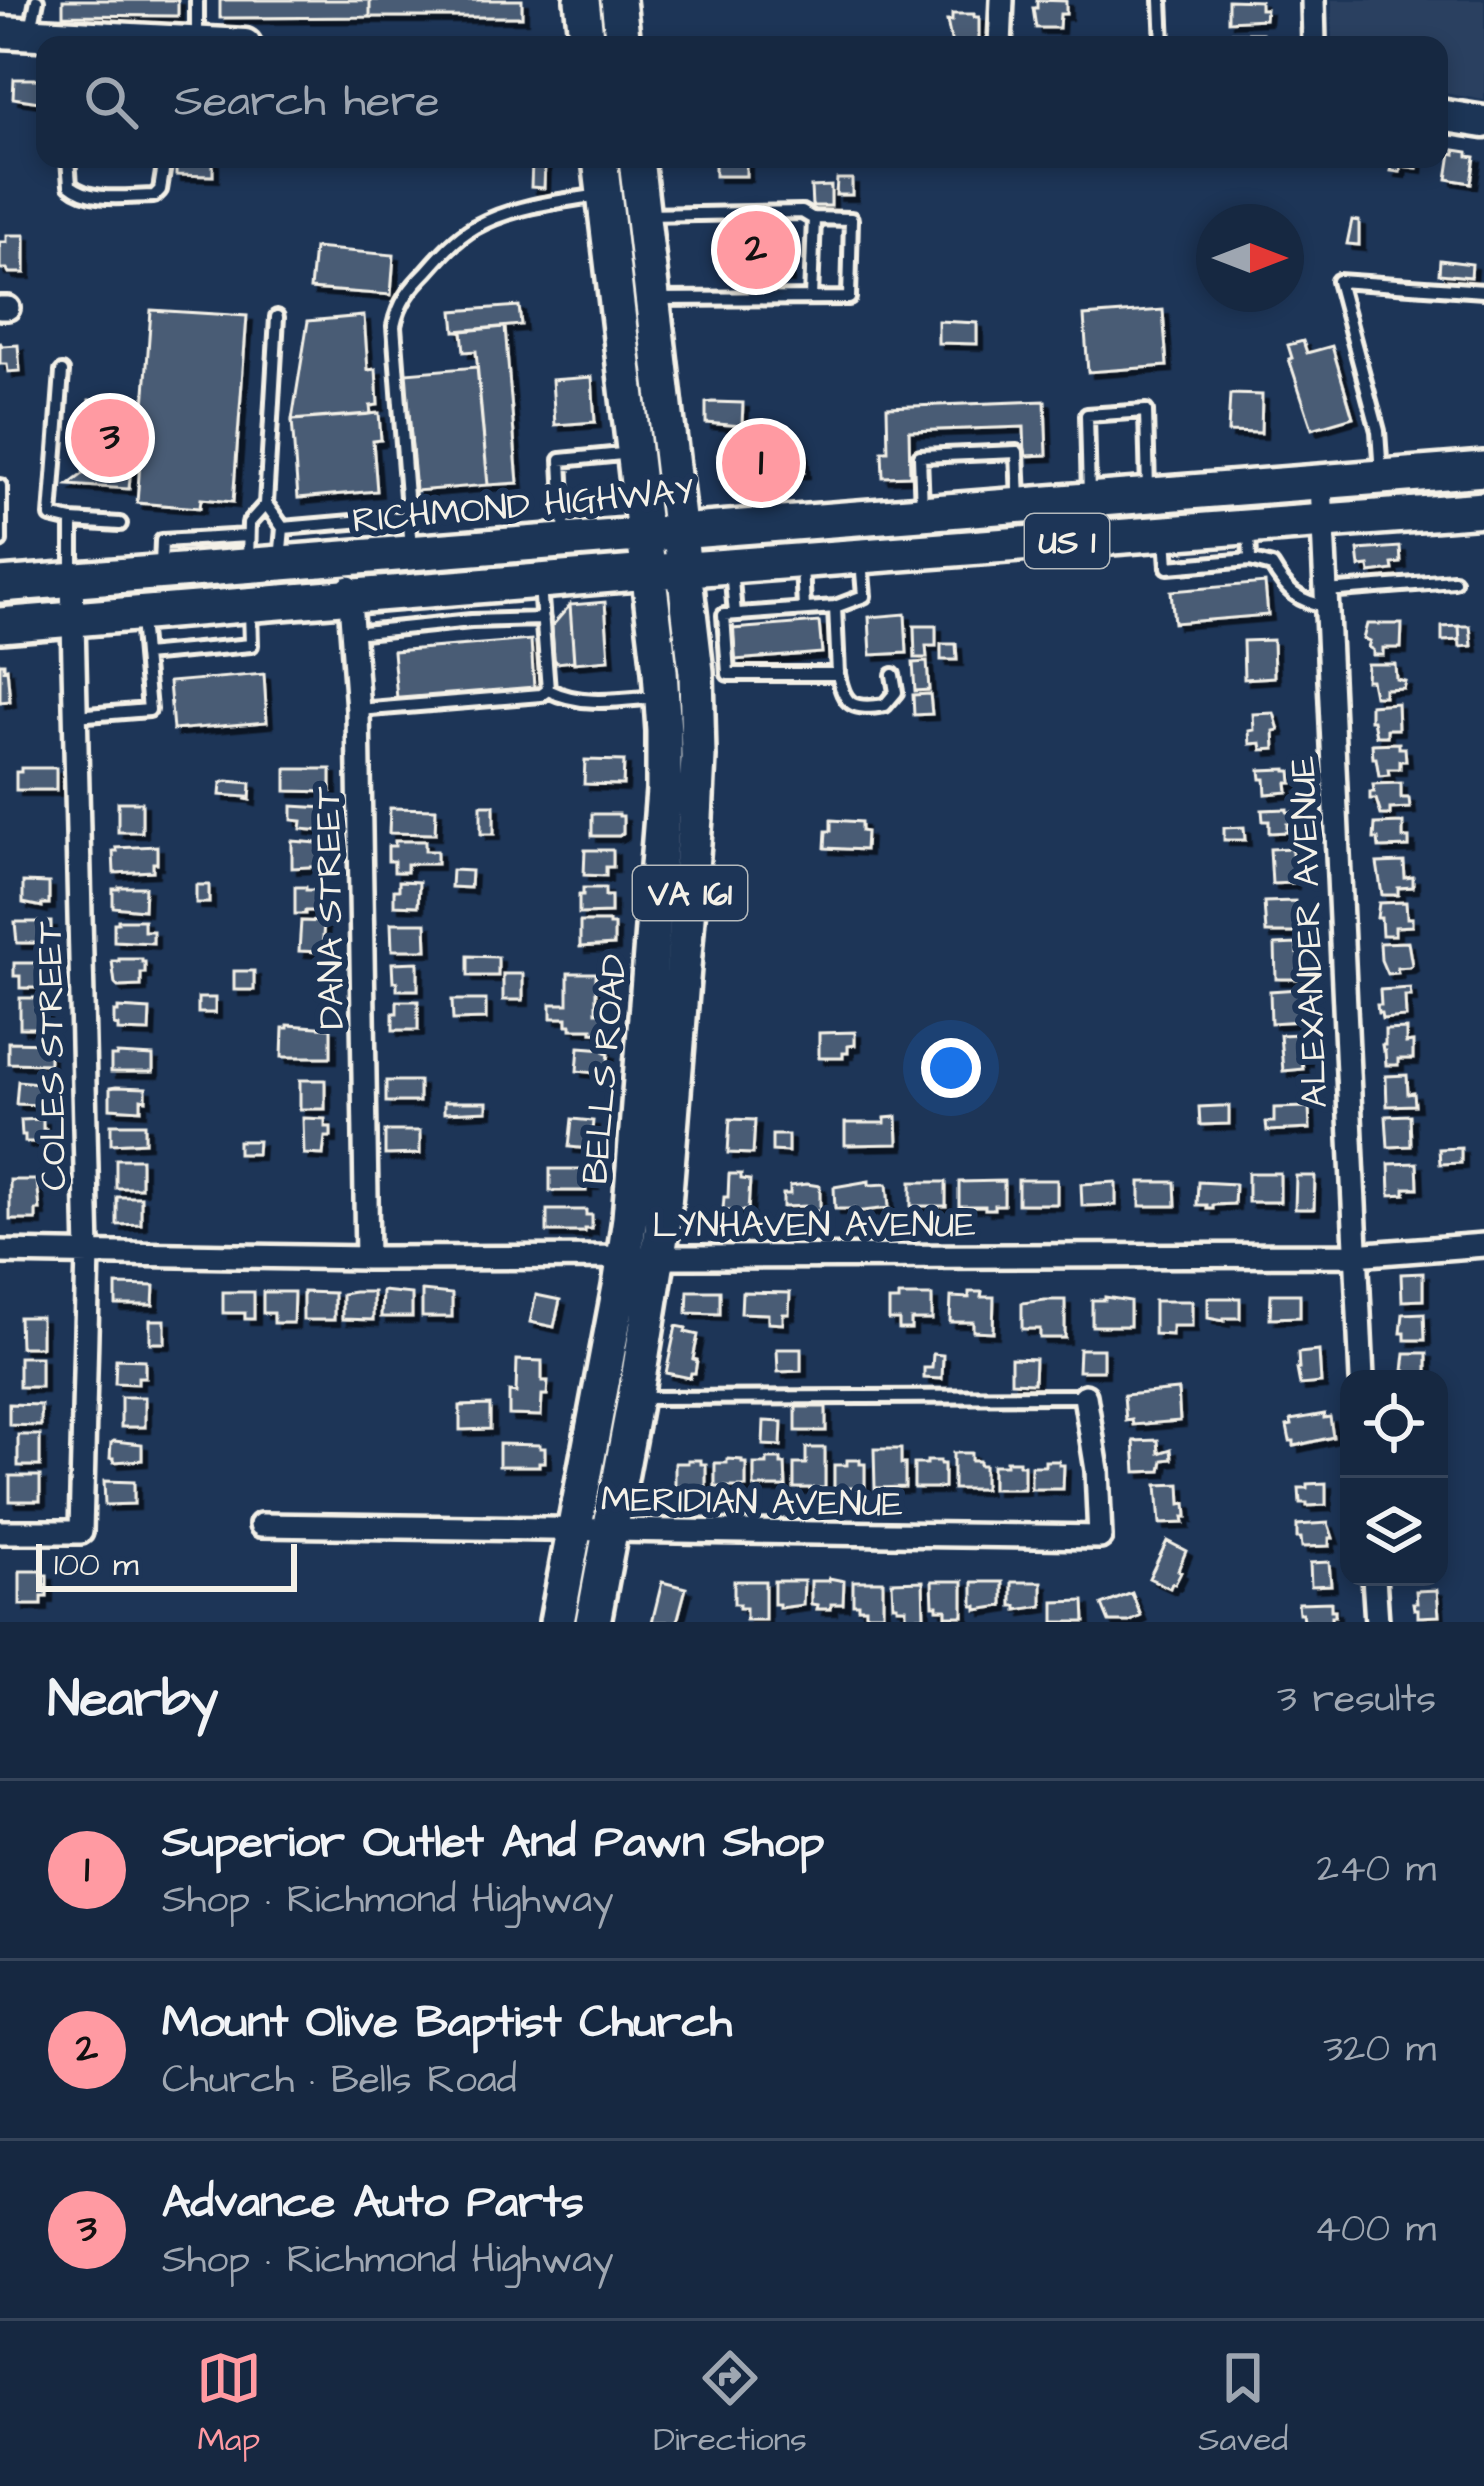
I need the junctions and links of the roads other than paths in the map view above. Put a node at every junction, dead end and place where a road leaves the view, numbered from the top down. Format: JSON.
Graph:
{"nodes":[{"id":1,"x":37,"y":0,"type":"edge"},
{"id":2,"x":197,"y":0,"type":"edge"},
{"id":3,"x":582,"y":0,"type":"edge"},
{"id":4,"x":618,"y":0,"type":"edge"},
{"id":5,"x":1002,"y":0,"type":"edge"},
{"id":6,"x":1161,"y":0,"type":"edge"},
{"id":7,"x":1313,"y":0,"type":"edge"},
{"id":8,"x":15,"y":33,"type":"edge"},
{"id":9,"x":186,"y":36,"type":"edge"},
{"id":10,"x":585,"y":36,"type":"edge"},
{"id":11,"x":622,"y":36,"type":"edge"},
{"id":12,"x":1000,"y":36,"type":"edge"},
{"id":13,"x":1163,"y":36,"type":"edge"},
{"id":14,"x":1314,"y":36,"type":"edge"},
{"id":15,"x":1448,"y":116,"type":"edge"},
{"id":16,"x":1484,"y":122,"type":"edge"},
{"id":17,"x":69,"y":168,"type":"edge"},
{"id":18,"x":164,"y":168,"type":"edge"},
{"id":19,"x":601,"y":168,"type":"edge"},
{"id":20,"x":637,"y":168,"type":"edge"},
{"id":21,"x":604,"y":194,"type":"junction"},
{"id":22,"x":642,"y":215,"type":"junction"},
{"id":23,"x":814,"y":218,"type":"junction"},
{"id":24,"x":1484,"y":291,"type":"edge"},
{"id":25,"x":812,"y":298,"type":"junction"},
{"id":26,"x":652,"y":299,"type":"junction"},
{"id":27,"x":277,"y":317,"type":"dead end"},
{"id":28,"x":62,"y":372,"type":"dead end"},
{"id":29,"x":635,"y":453,"type":"junction"},
{"id":30,"x":1484,"y":469,"type":"edge"},
{"id":31,"x":1381,"y":476,"type":"junction"},
{"id":32,"x":1321,"y":482,"type":"junction"},
{"id":33,"x":0,"y":486,"type":"edge"},
{"id":34,"x":1148,"y":495,"type":"junction"},
{"id":35,"x":1089,"y":500,"type":"junction"},
{"id":36,"x":266,"y":504,"type":"junction"},
{"id":37,"x":1019,"y":505,"type":"junction"},
{"id":38,"x":1484,"y":509,"type":"edge"},
{"id":39,"x":922,"y":512,"type":"junction"},
{"id":40,"x":409,"y":517,"type":"junction"},
{"id":41,"x":72,"y":521,"type":"junction"},
{"id":42,"x":1323,"y":521,"type":"junction"},
{"id":43,"x":121,"y":524,"type":"dead end"},
{"id":44,"x":283,"y":528,"type":"junction"},
{"id":45,"x":679,"y":531,"type":"junction"},
{"id":46,"x":644,"y":533,"type":"junction"},
{"id":47,"x":566,"y":540,"type":"junction"},
{"id":48,"x":0,"y":542,"type":"edge"},
{"id":49,"x":1250,"y":543,"type":"junction"},
{"id":50,"x":411,"y":552,"type":"junction"},
{"id":51,"x":259,"y":555,"type":"junction"},
{"id":52,"x":861,"y":556,"type":"junction"},
{"id":53,"x":347,"y":558,"type":"junction"},
{"id":54,"x":802,"y":561,"type":"junction"},
{"id":55,"x":731,"y":566,"type":"junction"},
{"id":56,"x":684,"y":570,"type":"junction"},
{"id":57,"x":649,"y":572,"type":"junction"},
{"id":58,"x":72,"y":579,"type":"junction"},
{"id":59,"x":1454,"y":581,"type":"dead end"},
{"id":60,"x":540,"y":582,"type":"junction"},
{"id":61,"x":0,"y":585,"type":"edge"},
{"id":62,"x":497,"y":585,"type":"junction"},
{"id":63,"x":350,"y":598,"type":"junction"},
{"id":64,"x":1326,"y":598,"type":"junction"},
{"id":65,"x":250,"y":606,"type":"junction"},
{"id":66,"x":835,"y":607,"type":"junction"},
{"id":67,"x":804,"y":609,"type":"junction"},
{"id":68,"x":141,"y":614,"type":"junction"},
{"id":69,"x":735,"y":614,"type":"junction"},
{"id":70,"x":543,"y":619,"type":"junction"},
{"id":71,"x":73,"y":620,"type":"junction"},
{"id":72,"x":500,"y":620,"type":"junction"},
{"id":73,"x":0,"y":625,"type":"edge"},
{"id":74,"x":352,"y":633,"type":"junction"},
{"id":75,"x":145,"y":655,"type":"junction"},
{"id":76,"x":838,"y":674,"type":"junction"},
{"id":77,"x":712,"y":675,"type":"junction"},
{"id":78,"x":893,"y":675,"type":"dead end"},
{"id":79,"x":548,"y":690,"type":"junction"},
{"id":80,"x":662,"y":697,"type":"junction"},
{"id":81,"x":358,"y":710,"type":"junction"},
{"id":82,"x":75,"y":716,"type":"junction"},
{"id":83,"x":671,"y":927,"type":"junction"},
{"id":84,"x":1484,"y":1245,"type":"edge"},
{"id":85,"x":0,"y":1252,"type":"edge"},
{"id":86,"x":88,"y":1253,"type":"junction"},
{"id":87,"x":1354,"y":1255,"type":"junction"},
{"id":88,"x":642,"y":1256,"type":"junction"},
{"id":89,"x":367,"y":1258,"type":"junction"},
{"id":90,"x":1361,"y":1370,"type":"edge"},
{"id":91,"x":1085,"y":1396,"type":"joint"},
{"id":92,"x":635,"y":1398,"type":"junction"},
{"id":93,"x":261,"y":1525,"type":"dead end"},
{"id":94,"x":574,"y":1530,"type":"junction"},
{"id":95,"x":610,"y":1531,"type":"junction"},
{"id":96,"x":0,"y":1532,"type":"edge"},
{"id":97,"x":1375,"y":1586,"type":"edge"},
{"id":98,"x":557,"y":1622,"type":"edge"},
{"id":99,"x":592,"y":1622,"type":"edge"},
{"id":100,"x":1377,"y":1622,"type":"edge"}],
"edges":[{"from":1,"to":8,"type":"lane"},
{"from":2,"to":9,"type":"lane"},
{"from":3,"to":10,"type":"main road"},
{"from":4,"to":11,"type":"main road"},
{"from":5,"to":12,"type":"street"},
{"from":6,"to":13,"type":"lane"},
{"from":7,"to":14,"type":"street"},
{"from":15,"to":16,"type":"street"},
{"from":17,"to":18,"type":"lane"},
{"from":19,"to":21,"type":"main road","name":"BELLS ROAD","number":"VA 161"},
{"from":20,"to":22,"type":"main road","name":"BELLS ROAD","number":"VA 161"},
{"from":21,"to":29,"type":"main road","name":"BELLS ROAD","number":"VA 161"},
{"from":21,"to":40,"type":"lane"},
{"from":22,"to":23,"type":"lane"},
{"from":22,"to":26,"type":"main road","name":"BELLS ROAD","number":"VA 161"},
{"from":23,"to":25,"type":"lane"},
{"from":23,"to":25,"type":"lane"},
{"from":24,"to":31,"type":"lane"},
{"from":25,"to":26,"type":"lane"},
{"from":26,"to":45,"type":"main road","name":"BELLS ROAD","number":"VA 161"},
{"from":27,"to":36,"type":"lane"},
{"from":28,"to":41,"type":"lane"},
{"from":29,"to":46,"type":"main road","name":"BELLS ROAD","number":"VA 161"},
{"from":29,"to":47,"type":"lane"},
{"from":30,"to":31,"type":"main road","name":"RICHMOND HIGHWAY","number":"US 1"},
{"from":31,"to":32,"type":"main road","name":"RICHMOND HIGHWAY","number":"US 1"},
{"from":32,"to":34,"type":"main road","name":"RICHMOND HIGHWAY","number":"US 1"},
{"from":32,"to":42,"type":"street","name":"ALEXANDER AVENUE"},
{"from":33,"to":48,"type":"lane"},
{"from":34,"to":35,"type":"main road","name":"RICHMOND HIGHWAY","number":"US 1"},
{"from":34,"to":35,"type":"lane"},
{"from":35,"to":37,"type":"main road","name":"RICHMOND HIGHWAY","number":"US 1"},
{"from":36,"to":44,"type":"lane"},
{"from":36,"to":51,"type":"lane"},
{"from":37,"to":39,"type":"main road","name":"RICHMOND HIGHWAY","number":"US 1"},
{"from":37,"to":39,"type":"lane"},
{"from":38,"to":42,"type":"main road","number":"US 1"},
{"from":39,"to":45,"type":"main road","name":"RICHMOND HIGHWAY","number":"US 1"},
{"from":40,"to":44,"type":"lane"},
{"from":40,"to":50,"type":"lane"},
{"from":41,"to":43,"type":"lane"},
{"from":41,"to":58,"type":"lane"},
{"from":42,"to":49,"type":"main road","number":"US 1"},
{"from":42,"to":64,"type":"street","name":"ALEXANDER AVENUE"},
{"from":44,"to":51,"type":"lane"},
{"from":45,"to":46,"type":"main road","name":"RICHMOND HIGHWAY","number":"US 1"},
{"from":45,"to":56,"type":"main road","name":"BELLS ROAD","number":"VA 161"},
{"from":46,"to":47,"type":"main road","name":"RICHMOND HIGHWAY","number":"US 1"},
{"from":46,"to":57,"type":"main road","name":"BELLS ROAD","number":"VA 161"},
{"from":47,"to":50,"type":"main road","name":"RICHMOND HIGHWAY","number":"US 1"},
{"from":49,"to":52,"type":"main road","number":"US 1"},
{"from":49,"to":64,"type":"lane"},
{"from":50,"to":53,"type":"main road","name":"RICHMOND HIGHWAY","number":"US 1"},
{"from":51,"to":53,"type":"main road","name":"RICHMOND HIGHWAY","number":"US 1"},
{"from":51,"to":58,"type":"main road","name":"RICHMOND HIGHWAY","number":"US 1"},
{"from":52,"to":54,"type":"main road","number":"US 1"},
{"from":52,"to":66,"type":"lane"},
{"from":53,"to":63,"type":"street","name":"DANA STREET"},
{"from":54,"to":55,"type":"main road","number":"US 1"},
{"from":54,"to":67,"type":"lane"},
{"from":55,"to":56,"type":"main road","number":"US 1"},
{"from":55,"to":69,"type":"lane"},
{"from":56,"to":57,"type":"main road","number":"US 1"},
{"from":56,"to":77,"type":"main road","name":"BELLS ROAD","number":"VA 161"},
{"from":57,"to":60,"type":"main road","number":"US 1"},
{"from":57,"to":80,"type":"main road","name":"BELLS ROAD","number":"VA 161"},
{"from":58,"to":61,"type":"main road","name":"RICHMOND HIGHWAY","number":"US 1"},
{"from":58,"to":71,"type":"street","name":"COLES STREET"},
{"from":59,"to":64,"type":"lane"},
{"from":60,"to":62,"type":"main road","number":"US 1"},
{"from":60,"to":70,"type":"lane"},
{"from":62,"to":63,"type":"main road","number":"US 1"},
{"from":62,"to":72,"type":"lane"},
{"from":63,"to":65,"type":"main road","number":"US 1"},
{"from":63,"to":74,"type":"street","name":"DANA STREET"},
{"from":64,"to":87,"type":"street","name":"ALEXANDER AVENUE"},
{"from":65,"to":68,"type":"main road","number":"US 1"},
{"from":65,"to":75,"type":"lane"},
{"from":66,"to":67,"type":"lane"},
{"from":66,"to":76,"type":"lane"},
{"from":67,"to":69,"type":"lane"},
{"from":68,"to":71,"type":"main road","number":"US 1"},
{"from":68,"to":75,"type":"lane"},
{"from":69,"to":77,"type":"lane"},
{"from":70,"to":72,"type":"lane"},
{"from":70,"to":79,"type":"lane"},
{"from":71,"to":73,"type":"main road","number":"US 1"},
{"from":71,"to":82,"type":"street","name":"COLES STREET"},
{"from":72,"to":74,"type":"lane"},
{"from":74,"to":81,"type":"street","name":"DANA STREET"},
{"from":75,"to":82,"type":"lane"},
{"from":76,"to":77,"type":"lane"},
{"from":76,"to":78,"type":"lane"},
{"from":77,"to":83,"type":"main road","name":"BELLS ROAD","number":"VA 161"},
{"from":79,"to":80,"type":"lane"},
{"from":79,"to":81,"type":"lane"},
{"from":80,"to":83,"type":"main road","name":"BELLS ROAD","number":"VA 161"},
{"from":81,"to":89,"type":"street","name":"DANA STREET"},
{"from":82,"to":86,"type":"street","name":"COLES STREET"},
{"from":83,"to":88,"type":"main road","name":"BELLS ROAD","number":"VA 161"},
{"from":84,"to":87,"type":"street","name":"LYNHAVEN AVENUE"},
{"from":85,"to":86,"type":"street","name":"LYNHAVEN AVENUE"},
{"from":86,"to":89,"type":"street","name":"LYNHAVEN AVENUE"},
{"from":86,"to":96,"type":"street","name":"COLES STREET"},
{"from":87,"to":88,"type":"street","name":"LYNHAVEN AVENUE"},
{"from":87,"to":90,"type":"street","name":"ALEXANDER AVENUE"},
{"from":88,"to":89,"type":"street","name":"LYNHAVEN AVENUE"},
{"from":88,"to":92,"type":"main road","name":"BELLS ROAD","number":"VA 161"},
{"from":88,"to":94,"type":"main road","name":"BELLS ROAD","number":"VA 161"},
{"from":91,"to":92,"type":"lane"},
{"from":91,"to":95,"type":"street","name":"MERIDIAN AVENUE"},
{"from":92,"to":95,"type":"main road","name":"BELLS ROAD","number":"VA 161"},
{"from":93,"to":94,"type":"street","name":"MERIDIAN AVENUE"},
{"from":94,"to":95,"type":"street","name":"MERIDIAN AVENUE"},
{"from":94,"to":98,"type":"main road","name":"BELLS ROAD","number":"VA 161"},
{"from":95,"to":99,"type":"main road","name":"BELLS ROAD","number":"VA 161"},
{"from":97,"to":100,"type":"street"}]}
